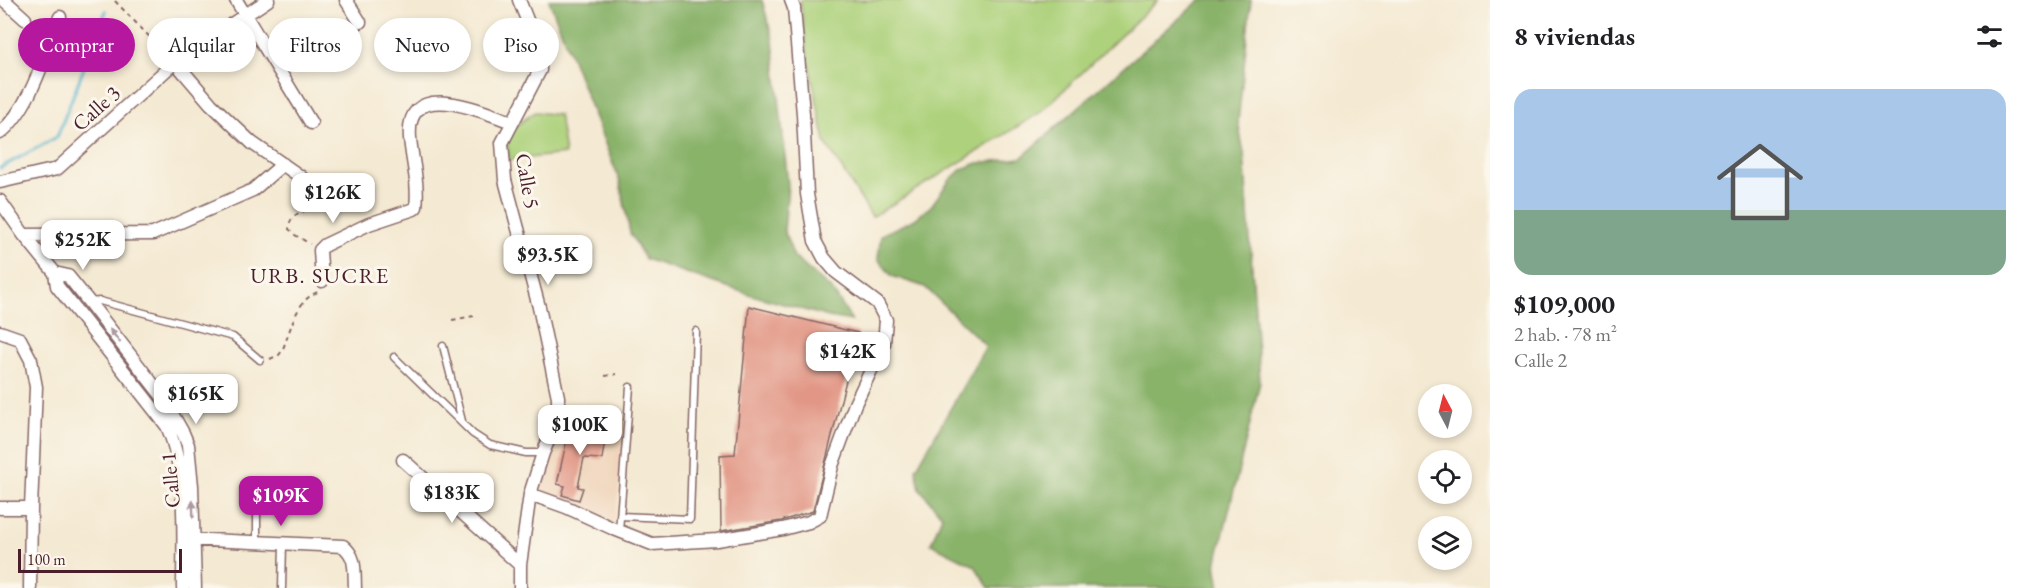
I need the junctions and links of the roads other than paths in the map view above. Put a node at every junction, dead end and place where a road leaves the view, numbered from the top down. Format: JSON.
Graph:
{"nodes":[{"id":1,"x":4,"y":0,"type":"edge"},
{"id":2,"x":236,"y":0,"type":"edge"},
{"id":3,"x":268,"y":0,"type":"edge"},
{"id":4,"x":346,"y":0,"type":"edge"},
{"id":5,"x":519,"y":0,"type":"edge"},
{"id":6,"x":791,"y":0,"type":"edge"},
{"id":7,"x":245,"y":15,"type":"junction"},
{"id":8,"x":60,"y":17,"type":"dead end"},
{"id":9,"x":24,"y":18,"type":"edge"},
{"id":10,"x":241,"y":18,"type":"edge"},
{"id":11,"x":357,"y":18,"type":"edge"},
{"id":12,"x":164,"y":72,"type":"edge"},
{"id":13,"x":184,"y":72,"type":"edge"},
{"id":14,"x":512,"y":122,"type":"junction"},
{"id":15,"x":311,"y":123,"type":"dead end"},
{"id":16,"x":0,"y":134,"type":"edge"},
{"id":17,"x":283,"y":164,"type":"junction"},
{"id":18,"x":301,"y":177,"type":"dead end"},
{"id":19,"x":0,"y":182,"type":"edge"},
{"id":20,"x":0,"y":201,"type":"edge"},
{"id":21,"x":24,"y":235,"type":"junction"},
{"id":22,"x":56,"y":273,"type":"junction"},
{"id":23,"x":324,"y":286,"type":"road end"},
{"id":24,"x":89,"y":302,"type":"junction"},
{"id":25,"x":696,"y":331,"type":"dead end"},
{"id":26,"x":0,"y":332,"type":"edge"},
{"id":27,"x":443,"y":346,"type":"dead end"},
{"id":28,"x":394,"y":357,"type":"dead end"},
{"id":29,"x":260,"y":360,"type":"dead end"},
{"id":30,"x":630,"y":387,"type":"dead end"},
{"id":31,"x":462,"y":422,"type":"junction"},
{"id":32,"x":543,"y":453,"type":"junction"},
{"id":33,"x":403,"y":460,"type":"dead end"},
{"id":34,"x":530,"y":494,"type":"junction"},
{"id":35,"x":257,"y":499,"type":"dead end"},
{"id":36,"x":0,"y":508,"type":"edge"},
{"id":37,"x":31,"y":508,"type":"junction"},
{"id":38,"x":620,"y":516,"type":"junction"},
{"id":39,"x":619,"y":531,"type":"junction"},
{"id":40,"x":188,"y":538,"type":"junction"},
{"id":41,"x":257,"y":541,"type":"junction"},
{"id":42,"x":283,"y":543,"type":"junction"},
{"id":43,"x":520,"y":565,"type":"junction"},
{"id":44,"x":30,"y":588,"type":"edge"},
{"id":45,"x":183,"y":588,"type":"edge"},
{"id":46,"x":195,"y":588,"type":"edge"},
{"id":47,"x":282,"y":588,"type":"edge"},
{"id":48,"x":355,"y":588,"type":"edge"},
{"id":49,"x":520,"y":588,"type":"edge"}],
"edges":[{"from":1,"to":9,"type":"street"},
{"from":2,"to":7,"type":"street"},
{"from":3,"to":7,"type":"street","name":"Calle 3"},
{"from":4,"to":11,"type":"street"},
{"from":5,"to":14,"type":"street","name":"Calle 5"},
{"from":6,"to":39,"type":"street"},
{"from":7,"to":10,"type":"street","name":"Calle 3"},
{"from":7,"to":15,"type":"street"},
{"from":8,"to":16,"type":"street"},
{"from":12,"to":19,"type":"street","name":"Calle 3"},
{"from":13,"to":17,"type":"street"},
{"from":14,"to":23,"type":"street"},
{"from":14,"to":32,"type":"street","name":"Calle 5"},
{"from":17,"to":18,"type":"street"},
{"from":17,"to":21,"type":"street"},
{"from":20,"to":21,"type":"street","name":"Calle 1"},
{"from":21,"to":22,"type":"street","name":"Calle 1"},
{"from":22,"to":24,"type":"street","name":"Calle 1"},
{"from":22,"to":40,"type":"street","name":"Calle 1"},
{"from":24,"to":29,"type":"lane"},
{"from":40,"to":24,"type":"street","name":"Calle 1","one_way":true},
{"from":25,"to":38,"type":"lane"},
{"from":26,"to":37,"type":"street"},
{"from":27,"to":31,"type":"lane"},
{"from":28,"to":31,"type":"lane"},
{"from":30,"to":38,"type":"lane"},
{"from":31,"to":32,"type":"lane"},
{"from":32,"to":34,"type":"street","name":"Calle 5"},
{"from":33,"to":43,"type":"street"},
{"from":34,"to":39,"type":"street"},
{"from":34,"to":43,"type":"street","name":"Calle 5"},
{"from":35,"to":41,"type":"lane"},
{"from":36,"to":37,"type":"street"},
{"from":37,"to":44,"type":"street"},
{"from":38,"to":39,"type":"lane"},
{"from":40,"to":41,"type":"street"},
{"from":40,"to":45,"type":"street","name":"Calle 1"},
{"from":40,"to":46,"type":"street","name":"Calle 1"},
{"from":41,"to":42,"type":"street"},
{"from":42,"to":47,"type":"lane"},
{"from":42,"to":48,"type":"street"},
{"from":43,"to":49,"type":"street","name":"Calle 5"}]}
